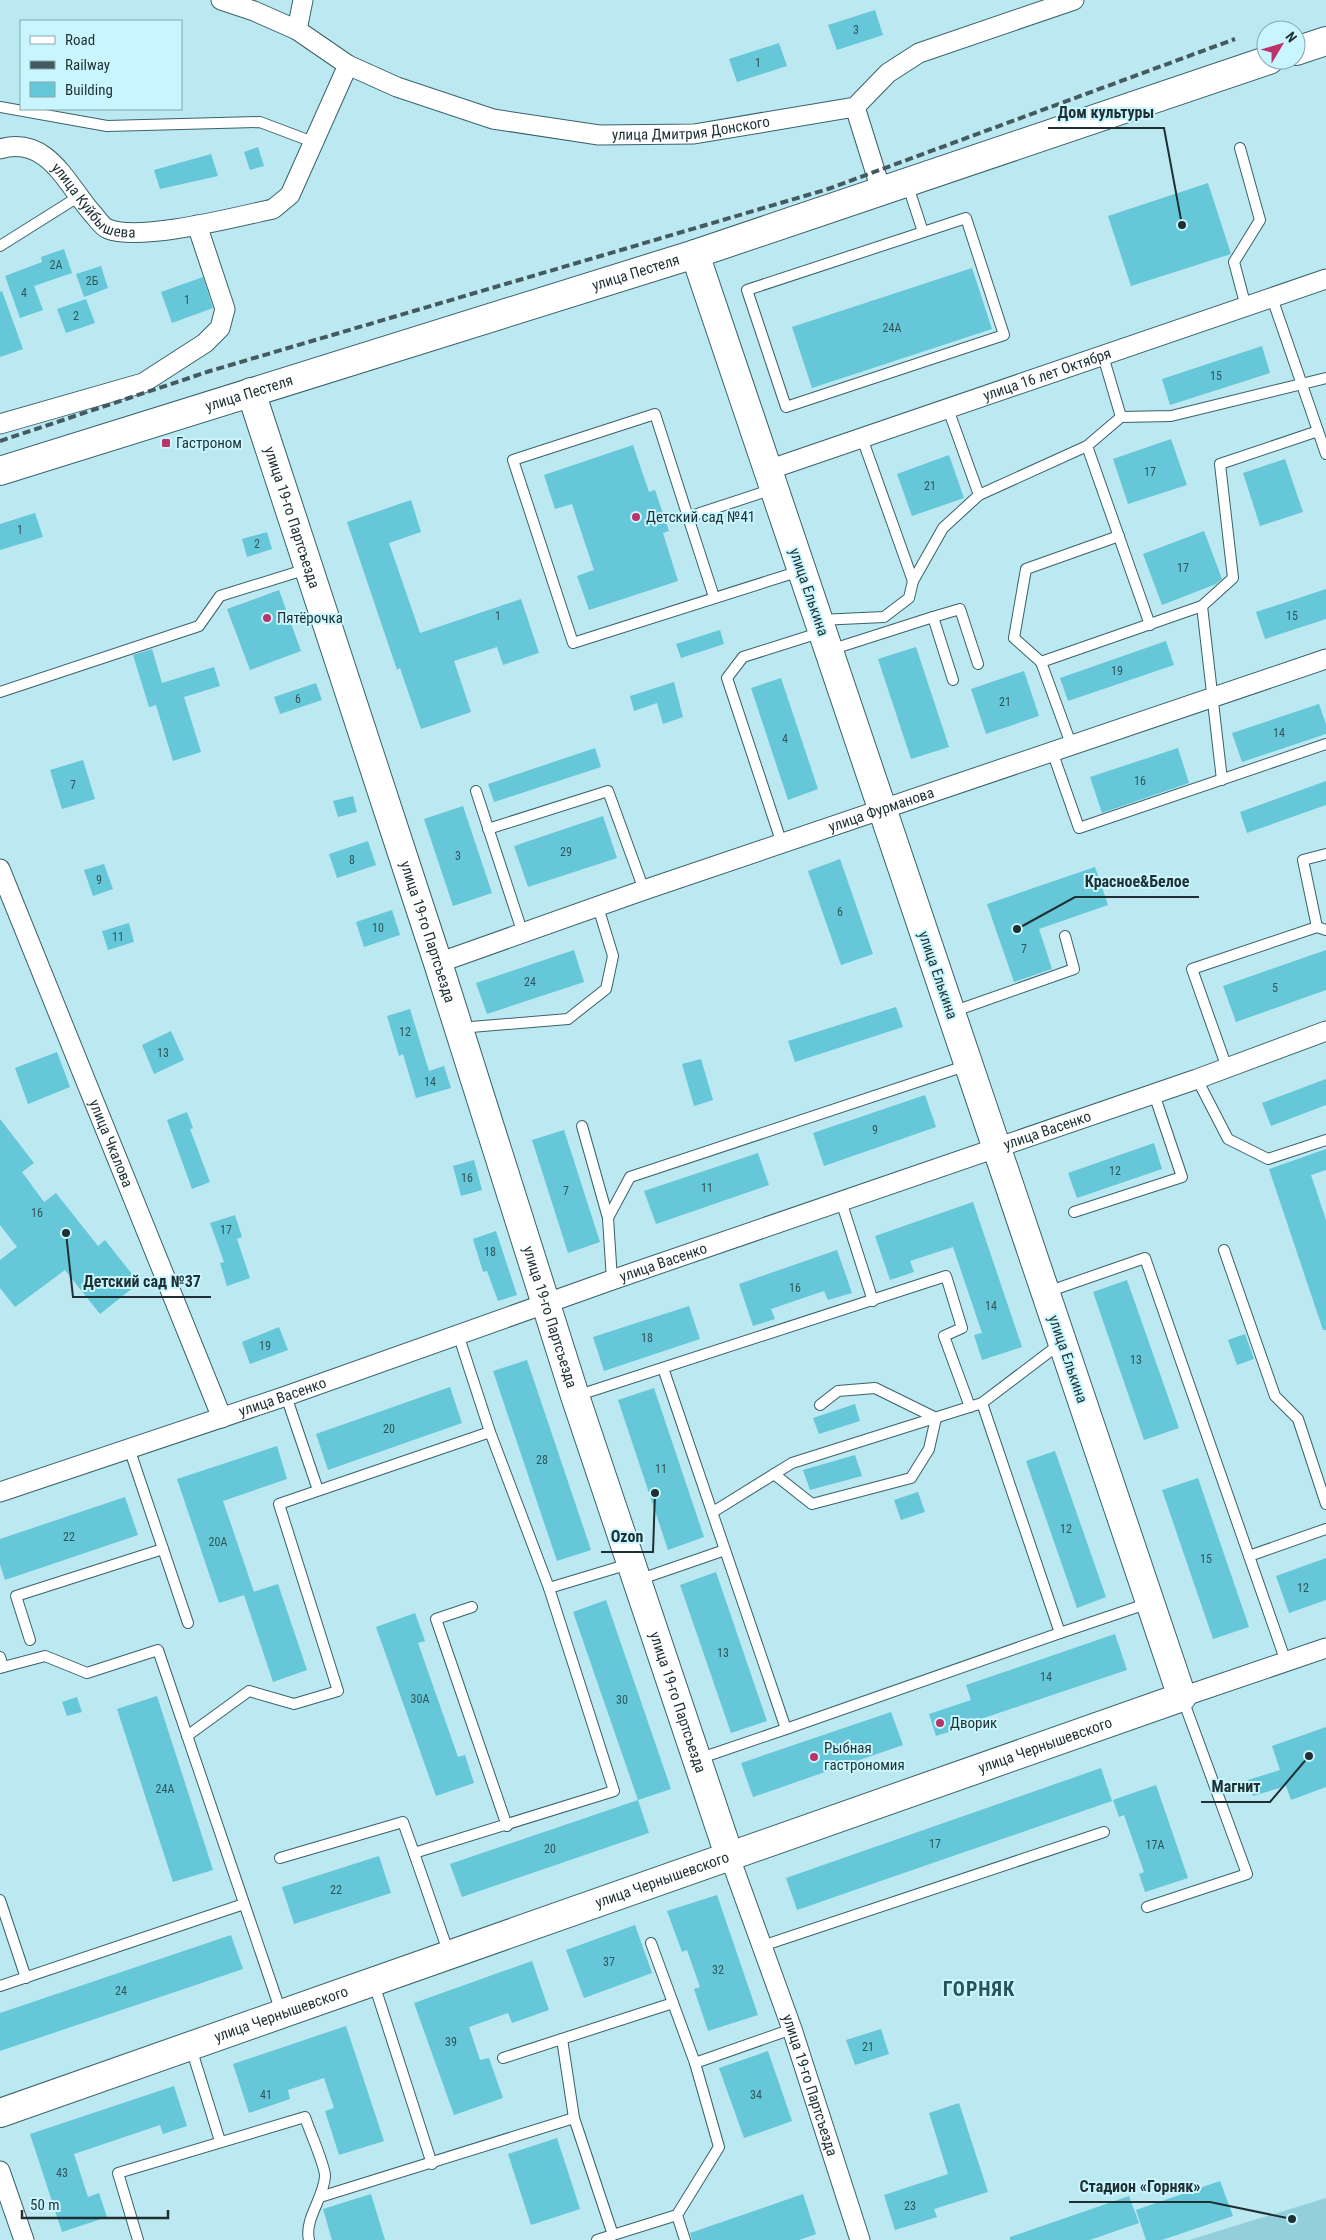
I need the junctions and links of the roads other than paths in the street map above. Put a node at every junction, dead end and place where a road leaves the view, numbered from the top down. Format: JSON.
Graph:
{"nodes":[{"id":1,"x":221,"y":0,"type":"edge"},
{"id":2,"x":303,"y":0,"type":"edge"},
{"id":3,"x":1074,"y":0,"type":"edge"},
{"id":4,"x":297,"y":30,"type":"junction"},
{"id":5,"x":1326,"y":41,"type":"edge"},
{"id":6,"x":1306,"y":48,"type":"edge"},
{"id":7,"x":1256,"y":64,"type":"edge"},
{"id":8,"x":348,"y":65,"type":"junction"},
{"id":9,"x":0,"y":107,"type":"edge"},
{"id":10,"x":855,"y":107,"type":"junction"},
{"id":11,"x":313,"y":142,"type":"junction"},
{"id":12,"x":1240,"y":148,"type":"dead end"},
{"id":13,"x":0,"y":149,"type":"edge"},
{"id":14,"x":907,"y":182,"type":"junction"},
{"id":15,"x":881,"y":190,"type":"junction"},
{"id":16,"x":78,"y":197,"type":"junction"},
{"id":17,"x":197,"y":225,"type":"junction"},
{"id":18,"x":923,"y":232,"type":"junction"},
{"id":19,"x":0,"y":246,"type":"edge"},
{"id":20,"x":695,"y":254,"type":"junction"},
{"id":21,"x":1326,"y":279,"type":"edge"},
{"id":22,"x":1272,"y":298,"type":"junction"},
{"id":23,"x":1246,"y":307,"type":"junction"},
{"id":24,"x":1103,"y":356,"type":"junction"},
{"id":25,"x":1326,"y":378,"type":"edge"},
{"id":26,"x":1304,"y":385,"type":"junction"},
{"id":27,"x":251,"y":392,"type":"junction"},
{"id":28,"x":948,"y":409,"type":"junction"},
{"id":29,"x":1121,"y":417,"type":"junction"},
{"id":30,"x":0,"y":424,"type":"edge"},
{"id":31,"x":1318,"y":431,"type":"junction"},
{"id":32,"x":862,"y":438,"type":"junction"},
{"id":33,"x":1087,"y":446,"type":"junction"},
{"id":34,"x":1326,"y":454,"type":"edge"},
{"id":35,"x":0,"y":471,"type":"edge"},
{"id":36,"x":771,"y":480,"type":"junction"},
{"id":37,"x":979,"y":495,"type":"junction"},
{"id":38,"x":688,"y":517,"type":"junction"},
{"id":39,"x":1118,"y":536,"type":"junction"},
{"id":40,"x":308,"y":569,"type":"junction"},
{"id":41,"x":802,"y":570,"type":"junction"},
{"id":42,"x":913,"y":581,"type":"junction"},
{"id":43,"x":714,"y":598,"type":"junction"},
{"id":44,"x":1202,"y":606,"type":"junction"},
{"id":45,"x":933,"y":617,"type":"junction"},
{"id":46,"x":1150,"y":625,"type":"junction"},
{"id":47,"x":823,"y":634,"type":"junction"},
{"id":48,"x":1326,"y":659,"type":"edge"},
{"id":49,"x":1041,"y":662,"type":"junction"},
{"id":50,"x":978,"y":664,"type":"dead end"},
{"id":51,"x":953,"y":680,"type":"dead end"},
{"id":52,"x":0,"y":692,"type":"edge"},
{"id":53,"x":1214,"y":696,"type":"junction"},
{"id":54,"x":1071,"y":744,"type":"junction"},
{"id":55,"x":1326,"y":744,"type":"edge"},
{"id":56,"x":1052,"y":751,"type":"junction"},
{"id":57,"x":1222,"y":780,"type":"junction"},
{"id":58,"x":476,"y":791,"type":"dead end"},
{"id":59,"x":883,"y":810,"type":"junction"},
{"id":60,"x":488,"y":829,"type":"junction"},
{"id":61,"x":782,"y":844,"type":"junction"},
{"id":62,"x":1326,"y":854,"type":"edge"},
{"id":63,"x":0,"y":869,"type":"edge"},
{"id":64,"x":644,"y":890,"type":"junction"},
{"id":65,"x":598,"y":907,"type":"junction"},
{"id":66,"x":1321,"y":928,"type":"edge"},
{"id":67,"x":523,"y":934,"type":"junction"},
{"id":68,"x":1065,"y":936,"type":"dead end"},
{"id":69,"x":438,"y":963,"type":"junction"},
{"id":70,"x":951,"y":1013,"type":"junction"},
{"id":71,"x":458,"y":1028,"type":"junction"},
{"id":72,"x":1326,"y":1031,"type":"edge"},
{"id":73,"x":969,"y":1065,"type":"junction"},
{"id":74,"x":1228,"y":1068,"type":"junction"},
{"id":75,"x":1197,"y":1079,"type":"junction"},
{"id":76,"x":1154,"y":1094,"type":"junction"},
{"id":77,"x":582,"y":1126,"type":"dead end"},
{"id":78,"x":1326,"y":1140,"type":"edge"},
{"id":79,"x":996,"y":1147,"type":"junction"},
{"id":80,"x":841,"y":1201,"type":"junction"},
{"id":81,"x":1074,"y":1212,"type":"dead end"},
{"id":82,"x":608,"y":1218,"type":"junction"},
{"id":83,"x":1224,"y":1250,"type":"dead end"},
{"id":84,"x":612,"y":1280,"type":"junction"},
{"id":85,"x":1046,"y":1292,"type":"junction"},
{"id":86,"x":873,"y":1301,"type":"junction"},
{"id":87,"x":547,"y":1304,"type":"junction"},
{"id":88,"x":458,"y":1334,"type":"junction"},
{"id":89,"x":1062,"y":1342,"type":"junction"},
{"id":90,"x":663,"y":1368,"type":"junction"},
{"id":91,"x":286,"y":1396,"type":"junction"},
{"id":92,"x":576,"y":1396,"type":"junction"},
{"id":93,"x":982,"y":1403,"type":"junction"},
{"id":94,"x":820,"y":1404,"type":"dead end"},
{"id":95,"x":970,"y":1407,"type":"junction"},
{"id":96,"x":222,"y":1418,"type":"junction"},
{"id":97,"x":936,"y":1418,"type":"junction"},
{"id":98,"x":490,"y":1432,"type":"junction"},
{"id":99,"x":129,"y":1448,"type":"junction"},
{"id":100,"x":774,"y":1474,"type":"junction"},
{"id":101,"x":318,"y":1490,"type":"junction"},
{"id":102,"x":0,"y":1492,"type":"edge"},
{"id":103,"x":1326,"y":1504,"type":"edge"},
{"id":104,"x":713,"y":1512,"type":"junction"},
{"id":105,"x":1326,"y":1529,"type":"edge"},
{"id":106,"x":163,"y":1549,"type":"junction"},
{"id":107,"x":725,"y":1550,"type":"junction"},
{"id":108,"x":1249,"y":1556,"type":"junction"},
{"id":109,"x":634,"y":1571,"type":"junction"},
{"id":110,"x":549,"y":1588,"type":"junction"},
{"id":111,"x":1151,"y":1603,"type":"junction"},
{"id":112,"x":472,"y":1607,"type":"dead end"},
{"id":113,"x":188,"y":1623,"type":"dead end"},
{"id":114,"x":1060,"y":1633,"type":"junction"},
{"id":115,"x":30,"y":1640,"type":"dead end"},
{"id":116,"x":1326,"y":1648,"type":"edge"},
{"id":117,"x":0,"y":1657,"type":"edge"},
{"id":118,"x":1286,"y":1662,"type":"junction"},
{"id":119,"x":2,"y":1668,"type":"edge"},
{"id":120,"x":1182,"y":1697,"type":"junction"},
{"id":121,"x":786,"y":1728,"type":"junction"},
{"id":122,"x":187,"y":1736,"type":"junction"},
{"id":123,"x":697,"y":1759,"type":"junction"},
{"id":124,"x":507,"y":1826,"type":"junction"},
{"id":125,"x":1104,"y":1832,"type":"dead end"},
{"id":126,"x":414,"y":1853,"type":"junction"},
{"id":127,"x":729,"y":1855,"type":"junction"},
{"id":128,"x":280,"y":1858,"type":"dead end"},
{"id":129,"x":0,"y":1900,"type":"edge"},
{"id":130,"x":244,"y":1904,"type":"junction"},
{"id":131,"x":1147,"y":1907,"type":"dead end"},
{"id":132,"x":651,"y":1943,"type":"dead end"},
{"id":133,"x":762,"y":1946,"type":"junction"},
{"id":134,"x":448,"y":1954,"type":"junction"},
{"id":135,"x":26,"y":1978,"type":"junction"},
{"id":136,"x":372,"y":1980,"type":"junction"},
{"id":137,"x":0,"y":1986,"type":"edge"},
{"id":138,"x":673,"y":2003,"type":"junction"},
{"id":139,"x":281,"y":2012,"type":"junction"},
{"id":140,"x":792,"y":2029,"type":"junction"},
{"id":141,"x":562,"y":2039,"type":"junction"},
{"id":142,"x":190,"y":2045,"type":"junction"},
{"id":143,"x":503,"y":2058,"type":"dead end"},
{"id":144,"x":694,"y":2063,"type":"junction"},
{"id":145,"x":0,"y":2113,"type":"edge"},
{"id":146,"x":574,"y":2118,"type":"junction"},
{"id":147,"x":220,"y":2141,"type":"junction"},
{"id":148,"x":432,"y":2164,"type":"junction"},
{"id":149,"x":0,"y":2171,"type":"edge"},
{"id":150,"x":320,"y":2197,"type":"junction"},
{"id":151,"x":676,"y":2215,"type":"junction"},
{"id":152,"x":613,"y":2235,"type":"junction"},
{"id":153,"x":24,"y":2240,"type":"edge"},
{"id":154,"x":138,"y":2240,"type":"edge"},
{"id":155,"x":309,"y":2240,"type":"edge"},
{"id":156,"x":597,"y":2240,"type":"edge"},
{"id":157,"x":685,"y":2240,"type":"edge"},
{"id":158,"x":860,"y":2240,"type":"edge"}],
"edges":[{"from":1,"to":4,"type":"street","name":"улица Дмитрия Донского"},
{"from":2,"to":4,"type":"street"},
{"from":3,"to":10,"type":"street"},
{"from":4,"to":8,"type":"street","name":"улица Дмитрия Донского"},
{"from":5,"to":6,"type":"street"},
{"from":7,"to":14,"type":"street","name":"улица Пестеля"},
{"from":8,"to":10,"type":"street","name":"улица Дмитрия Донского"},
{"from":8,"to":11,"type":"street","name":"улица Куйбышева"},
{"from":9,"to":11,"type":"lane"},
{"from":10,"to":15,"type":"street"},
{"from":11,"to":17,"type":"street","name":"улица Куйбышева"},
{"from":12,"to":23,"type":"lane"},
{"from":13,"to":16,"type":"street","name":"улица Куйбышева"},
{"from":14,"to":15,"type":"street","name":"улица Пестеля"},
{"from":14,"to":18,"type":"lane"},
{"from":15,"to":20,"type":"street","name":"улица Пестеля"},
{"from":16,"to":17,"type":"street","name":"улица Куйбышева"},
{"from":16,"to":19,"type":"lane"},
{"from":17,"to":30,"type":"street"},
{"from":18,"to":18,"type":"lane"},
{"from":20,"to":27,"type":"street","name":"улица Пестеля"},
{"from":20,"to":36,"type":"street","name":"улица Елькина"},
{"from":21,"to":22,"type":"street","name":"улица 16 лет Октября"},
{"from":22,"to":23,"type":"street","name":"улица 16 лет Октября"},
{"from":22,"to":26,"type":"lane"},
{"from":23,"to":24,"type":"street","name":"улица 16 лет Октября"},
{"from":24,"to":28,"type":"street","name":"улица 16 лет Октября"},
{"from":24,"to":29,"type":"lane"},
{"from":25,"to":26,"type":"lane"},
{"from":26,"to":29,"type":"lane"},
{"from":26,"to":31,"type":"lane"},
{"from":27,"to":35,"type":"street","name":"улица Пестеля"},
{"from":27,"to":40,"type":"street","name":"улица 19-го Партсъезда"},
{"from":28,"to":32,"type":"street","name":"улица 16 лет Октября"},
{"from":28,"to":37,"type":"lane"},
{"from":29,"to":33,"type":"lane"},
{"from":31,"to":34,"type":"lane"},
{"from":31,"to":44,"type":"lane"},
{"from":32,"to":36,"type":"street","name":"улица 16 лет Октября"},
{"from":32,"to":42,"type":"lane"},
{"from":33,"to":37,"type":"lane"},
{"from":33,"to":39,"type":"lane"},
{"from":36,"to":38,"type":"lane"},
{"from":36,"to":41,"type":"street","name":"улица Елькина"},
{"from":37,"to":42,"type":"lane"},
{"from":38,"to":43,"type":"lane"},
{"from":38,"to":43,"type":"lane"},
{"from":39,"to":46,"type":"lane"},
{"from":39,"to":49,"type":"lane"},
{"from":40,"to":52,"type":"lane"},
{"from":40,"to":69,"type":"street","name":"улица 19-го Партсъезда"},
{"from":41,"to":43,"type":"lane"},
{"from":41,"to":47,"type":"street","name":"улица Елькина"},
{"from":42,"to":47,"type":"lane"},
{"from":44,"to":46,"type":"lane"},
{"from":44,"to":53,"type":"lane"},
{"from":45,"to":47,"type":"lane"},
{"from":45,"to":50,"type":"lane"},
{"from":45,"to":51,"type":"lane"},
{"from":46,"to":49,"type":"lane"},
{"from":47,"to":59,"type":"street","name":"улица Елькина"},
{"from":47,"to":61,"type":"lane"},
{"from":48,"to":53,"type":"street","name":"улица Фурманова"},
{"from":49,"to":54,"type":"lane"},
{"from":53,"to":54,"type":"street","name":"улица Фурманова"},
{"from":53,"to":57,"type":"lane"},
{"from":54,"to":56,"type":"street","name":"улица Фурманова"},
{"from":55,"to":57,"type":"lane"},
{"from":56,"to":57,"type":"lane"},
{"from":56,"to":59,"type":"street","name":"улица Фурманова"},
{"from":58,"to":60,"type":"lane"},
{"from":59,"to":61,"type":"street","name":"улица Фурманова"},
{"from":59,"to":70,"type":"street","name":"улица Елькина"},
{"from":60,"to":64,"type":"lane"},
{"from":60,"to":67,"type":"lane"},
{"from":61,"to":64,"type":"street","name":"улица Фурманова"},
{"from":62,"to":66,"type":"lane"},
{"from":63,"to":96,"type":"street","name":"улица Чкалова"},
{"from":64,"to":65,"type":"street","name":"улица Фурманова"},
{"from":65,"to":67,"type":"street","name":"улица Фурманова"},
{"from":65,"to":71,"type":"lane"},
{"from":66,"to":74,"type":"lane"},
{"from":67,"to":69,"type":"street","name":"улица Фурманова"},
{"from":68,"to":70,"type":"lane"},
{"from":69,"to":71,"type":"street","name":"улица 19-го Партсъезда"},
{"from":70,"to":73,"type":"street","name":"улица Елькина"},
{"from":71,"to":87,"type":"street","name":"улица 19-го Партсъезда"},
{"from":72,"to":74,"type":"street","name":"улица Васенко"},
{"from":73,"to":79,"type":"street","name":"улица Елькина"},
{"from":73,"to":82,"type":"lane"},
{"from":74,"to":75,"type":"street","name":"улица Васенко"},
{"from":75,"to":76,"type":"street","name":"улица Васенко"},
{"from":75,"to":78,"type":"lane"},
{"from":76,"to":79,"type":"street","name":"улица Васенко"},
{"from":76,"to":81,"type":"lane"},
{"from":77,"to":82,"type":"lane"},
{"from":79,"to":80,"type":"street","name":"улица Васенко"},
{"from":79,"to":85,"type":"street","name":"улица Елькина"},
{"from":80,"to":84,"type":"street","name":"улица Васенко"},
{"from":80,"to":86,"type":"lane"},
{"from":82,"to":84,"type":"lane"},
{"from":83,"to":103,"type":"lane"},
{"from":84,"to":87,"type":"street","name":"улица Васенко"},
{"from":85,"to":89,"type":"street","name":"улица Елькина"},
{"from":85,"to":108,"type":"lane"},
{"from":86,"to":90,"type":"lane"},
{"from":86,"to":95,"type":"lane"},
{"from":87,"to":88,"type":"street","name":"улица Васенко"},
{"from":87,"to":92,"type":"street","name":"улица 19-го Партсъезда"},
{"from":88,"to":91,"type":"street","name":"улица Васенко"},
{"from":88,"to":98,"type":"lane"},
{"from":89,"to":93,"type":"lane"},
{"from":89,"to":111,"type":"street","name":"улица Елькина"},
{"from":90,"to":92,"type":"lane"},
{"from":90,"to":104,"type":"lane"},
{"from":91,"to":96,"type":"street","name":"улица Васенко"},
{"from":91,"to":101,"type":"lane"},
{"from":92,"to":109,"type":"street","name":"улица 19-го Партсъезда"},
{"from":93,"to":95,"type":"lane"},
{"from":93,"to":114,"type":"lane"},
{"from":94,"to":97,"type":"lane"},
{"from":95,"to":97,"type":"lane"},
{"from":96,"to":99,"type":"street","name":"улица Васенко"},
{"from":97,"to":100,"type":"lane"},
{"from":97,"to":100,"type":"lane"},
{"from":98,"to":101,"type":"lane"},
{"from":98,"to":110,"type":"lane"},
{"from":99,"to":102,"type":"street","name":"улица Васенко"},
{"from":99,"to":106,"type":"lane"},
{"from":100,"to":104,"type":"lane"},
{"from":101,"to":122,"type":"lane"},
{"from":104,"to":107,"type":"lane"},
{"from":105,"to":108,"type":"lane"},
{"from":106,"to":113,"type":"lane"},
{"from":106,"to":115,"type":"lane"},
{"from":107,"to":109,"type":"lane"},
{"from":107,"to":121,"type":"lane"},
{"from":108,"to":118,"type":"lane"},
{"from":109,"to":110,"type":"lane"},
{"from":109,"to":123,"type":"street","name":"улица 19-го Партсъезда"},
{"from":110,"to":124,"type":"lane"},
{"from":111,"to":114,"type":"lane"},
{"from":111,"to":120,"type":"street","name":"улица Елькина"},
{"from":112,"to":124,"type":"lane"},
{"from":114,"to":121,"type":"lane"},
{"from":116,"to":118,"type":"street","name":"улица Чернышевского"},
{"from":117,"to":119,"type":"lane"},
{"from":118,"to":120,"type":"street","name":"улица Чернышевского"},
{"from":119,"to":122,"type":"lane"},
{"from":120,"to":127,"type":"street","name":"улица Чернышевского"},
{"from":120,"to":131,"type":"lane"},
{"from":121,"to":123,"type":"lane"},
{"from":122,"to":130,"type":"lane"},
{"from":123,"to":127,"type":"street","name":"улица 19-го Партсъезда"},
{"from":124,"to":126,"type":"lane"},
{"from":125,"to":133,"type":"lane"},
{"from":126,"to":128,"type":"lane"},
{"from":126,"to":134,"type":"lane"},
{"from":127,"to":133,"type":"street","name":"улица 19-го Партсъезда"},
{"from":127,"to":134,"type":"street","name":"улица Чернышевского"},
{"from":129,"to":135,"type":"lane"},
{"from":130,"to":135,"type":"lane"},
{"from":130,"to":139,"type":"lane"},
{"from":132,"to":138,"type":"lane"},
{"from":133,"to":140,"type":"street","name":"улица 19-го Партсъезда"},
{"from":134,"to":136,"type":"street","name":"улица Чернышевского"},
{"from":135,"to":137,"type":"lane"},
{"from":136,"to":139,"type":"street","name":"улица Чернышевского"},
{"from":136,"to":148,"type":"lane"},
{"from":138,"to":141,"type":"lane"},
{"from":138,"to":144,"type":"lane"},
{"from":139,"to":142,"type":"street","name":"улица Чернышевского"},
{"from":140,"to":144,"type":"lane"},
{"from":140,"to":158,"type":"street","name":"улица 19-го Партсъезда"},
{"from":141,"to":143,"type":"lane"},
{"from":141,"to":146,"type":"lane"},
{"from":142,"to":145,"type":"street","name":"улица Чернышевского"},
{"from":142,"to":147,"type":"lane"},
{"from":144,"to":151,"type":"lane"},
{"from":146,"to":148,"type":"lane"},
{"from":146,"to":152,"type":"lane"},
{"from":147,"to":150,"type":"lane"},
{"from":147,"to":154,"type":"lane"},
{"from":148,"to":150,"type":"lane"},
{"from":149,"to":153,"type":"street"},
{"from":150,"to":155,"type":"lane"},
{"from":151,"to":152,"type":"lane"},
{"from":151,"to":157,"type":"lane"},
{"from":152,"to":156,"type":"lane"}]}
